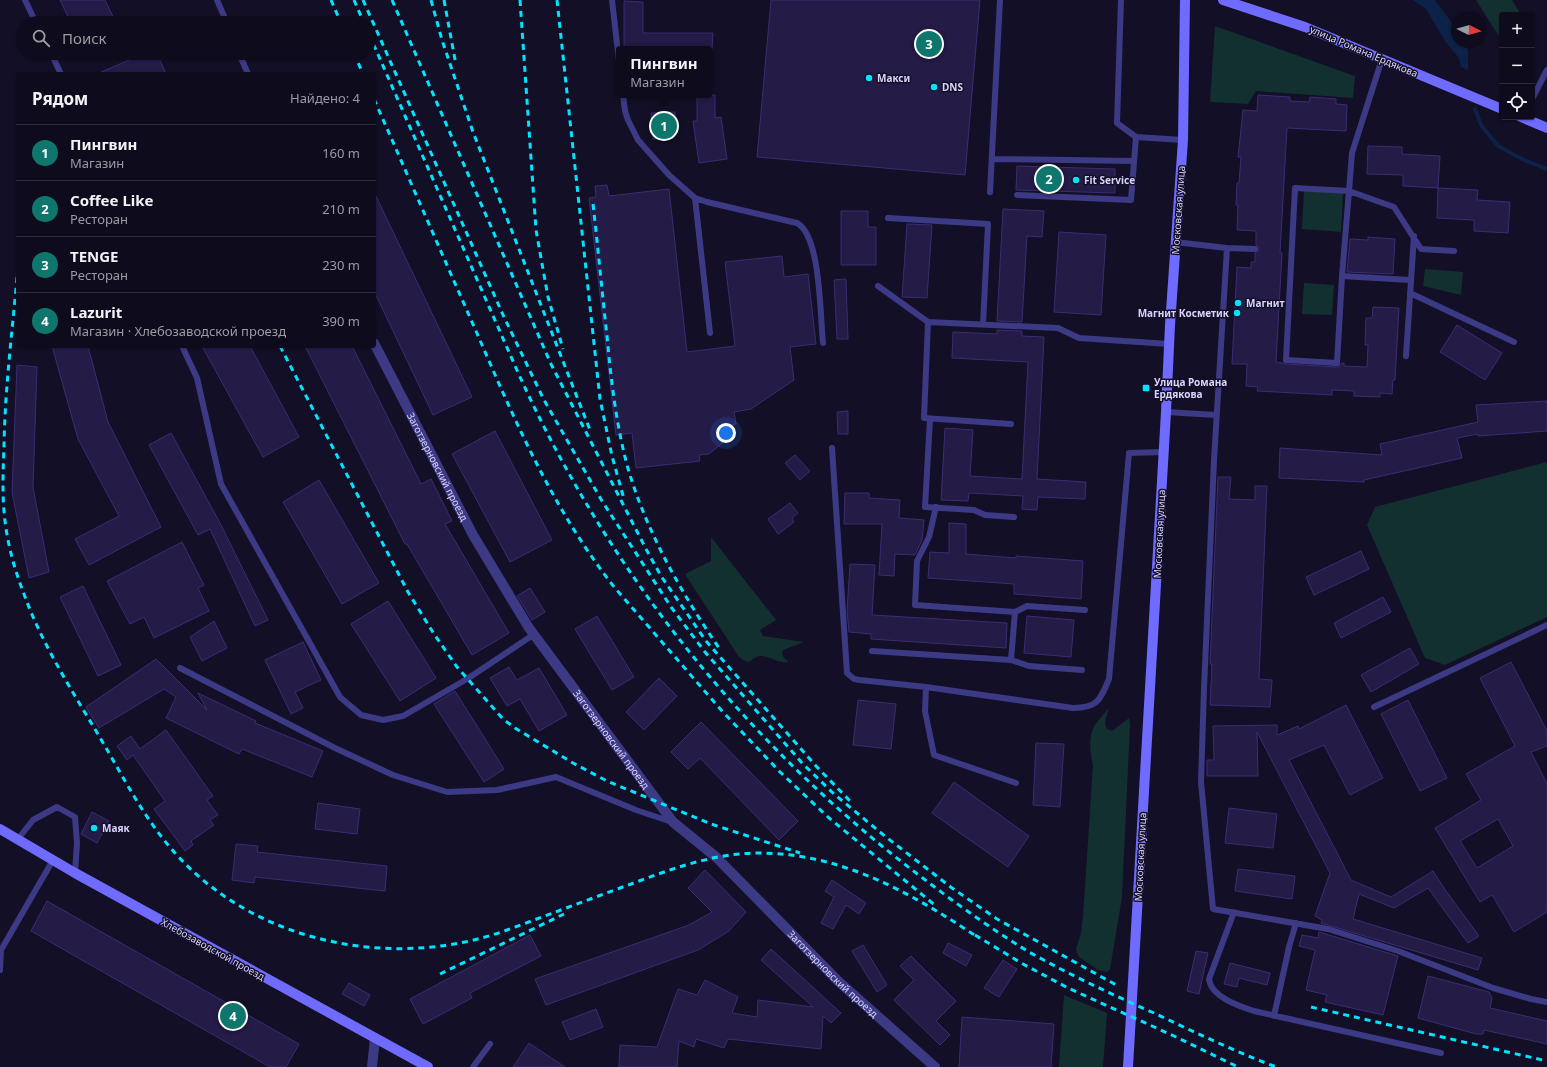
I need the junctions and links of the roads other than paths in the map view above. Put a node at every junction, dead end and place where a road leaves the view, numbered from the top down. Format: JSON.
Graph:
{"nodes":[{"id":1,"x":25,"y":0,"type":"edge"},
{"id":2,"x":217,"y":0,"type":"edge"},
{"id":3,"x":612,"y":0,"type":"edge"},
{"id":4,"x":1000,"y":0,"type":"edge"},
{"id":5,"x":1121,"y":0,"type":"edge"},
{"id":6,"x":1185,"y":0,"type":"edge"},
{"id":7,"x":1223,"y":0,"type":"edge"},
{"id":8,"x":33,"y":16,"type":"edge"},
{"id":9,"x":224,"y":16,"type":"edge"},
{"id":10,"x":617,"y":46,"type":"edge"},
{"id":11,"x":1382,"y":59,"type":"junction"},
{"id":12,"x":54,"y":60,"type":"edge"},
{"id":13,"x":242,"y":60,"type":"edge"},
{"id":14,"x":1547,"y":70,"type":"edge"},
{"id":15,"x":59,"y":72,"type":"edge"},
{"id":16,"x":247,"y":72,"type":"edge"},
{"id":17,"x":1535,"y":93,"type":"edge"},
{"id":18,"x":623,"y":98,"type":"edge"},
{"id":19,"x":1499,"y":108,"type":"edge"},
{"id":20,"x":1529,"y":120,"type":"edge"},
{"id":21,"x":1547,"y":128,"type":"edge"},
{"id":22,"x":1136,"y":137,"type":"junction"},
{"id":23,"x":1183,"y":140,"type":"junction"},
{"id":24,"x":992,"y":158,"type":"junction"},
{"id":25,"x":1134,"y":161,"type":"junction"},
{"id":26,"x":990,"y":192,"type":"dead end"},
{"id":27,"x":1349,"y":192,"type":"junction"},
{"id":28,"x":1017,"y":195,"type":"dead end"},
{"id":29,"x":695,"y":198,"type":"junction"},
{"id":30,"x":888,"y":218,"type":"dead end"},
{"id":31,"x":1414,"y":236,"type":"junction"},
{"id":32,"x":1175,"y":242,"type":"junction"},
{"id":33,"x":1227,"y":248,"type":"junction"},
{"id":34,"x":1255,"y":249,"type":"dead end"},
{"id":35,"x":1454,"y":250,"type":"dead end"},
{"id":36,"x":1342,"y":276,"type":"junction"},
{"id":37,"x":1410,"y":280,"type":"junction"},
{"id":38,"x":878,"y":286,"type":"dead end"},
{"id":39,"x":1410,"y":293,"type":"junction"},
{"id":40,"x":928,"y":322,"type":"junction"},
{"id":41,"x":983,"y":325,"type":"junction"},
{"id":42,"x":710,"y":333,"type":"dead end"},
{"id":43,"x":1514,"y":342,"type":"dead end"},
{"id":44,"x":823,"y":343,"type":"dead end"},
{"id":45,"x":1169,"y":344,"type":"junction"},
{"id":46,"x":376,"y":347,"type":"edge"},
{"id":47,"x":183,"y":348,"type":"edge"},
{"id":48,"x":1406,"y":356,"type":"dead end"},
{"id":49,"x":1166,"y":412,"type":"junction"},
{"id":50,"x":1216,"y":415,"type":"junction"},
{"id":51,"x":930,"y":419,"type":"junction"},
{"id":52,"x":1011,"y":424,"type":"dead end"},
{"id":53,"x":832,"y":448,"type":"dead end"},
{"id":54,"x":1163,"y":452,"type":"junction"},
{"id":55,"x":936,"y":507,"type":"junction"},
{"id":56,"x":1014,"y":517,"type":"dead end"},
{"id":57,"x":1085,"y":610,"type":"dead end"},
{"id":58,"x":1015,"y":612,"type":"junction"},
{"id":59,"x":1547,"y":625,"type":"edge"},
{"id":60,"x":533,"y":635,"type":"junction"},
{"id":61,"x":872,"y":651,"type":"dead end"},
{"id":62,"x":1012,"y":660,"type":"junction"},
{"id":63,"x":180,"y":668,"type":"dead end"},
{"id":64,"x":1082,"y":670,"type":"dead end"},
{"id":65,"x":926,"y":687,"type":"junction"},
{"id":66,"x":1374,"y":707,"type":"dead end"},
{"id":67,"x":1016,"y":783,"type":"dead end"},
{"id":68,"x":673,"y":822,"type":"junction"},
{"id":69,"x":0,"y":829,"type":"edge"},
{"id":70,"x":18,"y":840,"type":"junction"},
{"id":71,"x":53,"y":860,"type":"junction"},
{"id":72,"x":75,"y":873,"type":"junction"},
{"id":73,"x":1234,"y":912,"type":"junction"},
{"id":74,"x":1296,"y":923,"type":"junction"},
{"id":75,"x":0,"y":970,"type":"edge"},
{"id":76,"x":1547,"y":1002,"type":"edge"},
{"id":77,"x":1274,"y":1016,"type":"junction"},
{"id":78,"x":375,"y":1038,"type":"junction"},
{"id":79,"x":490,"y":1044,"type":"dead end"},
{"id":80,"x":1441,"y":1054,"type":"dead end"},
{"id":81,"x":1128,"y":1066,"type":"edge"},
{"id":82,"x":372,"y":1067,"type":"edge"},
{"id":83,"x":428,"y":1067,"type":"edge"},
{"id":84,"x":473,"y":1067,"type":"edge"},
{"id":85,"x":935,"y":1067,"type":"edge"}],
"edges":[{"from":1,"to":8,"type":"lane"},
{"from":2,"to":9,"type":"lane"},
{"from":3,"to":10,"type":"lane"},
{"from":4,"to":24,"type":"lane"},
{"from":5,"to":22,"type":"lane"},
{"from":6,"to":23,"type":"main road","name":"Московская улица"},
{"from":7,"to":11,"type":"main road","name":"улица Романа Ердякова"},
{"from":11,"to":19,"type":"main road","name":"улица Романа Ердякова"},
{"from":11,"to":27,"type":"lane"},
{"from":12,"to":15,"type":"lane"},
{"from":13,"to":16,"type":"lane"},
{"from":14,"to":17,"type":"lane"},
{"from":18,"to":29,"type":"lane"},
{"from":20,"to":21,"type":"main road"},
{"from":22,"to":23,"type":"lane"},
{"from":22,"to":25,"type":"lane"},
{"from":23,"to":32,"type":"main road","name":"Московская улица"},
{"from":24,"to":25,"type":"lane"},
{"from":24,"to":26,"type":"lane"},
{"from":25,"to":28,"type":"lane"},
{"from":27,"to":31,"type":"lane"},
{"from":27,"to":36,"type":"lane"},
{"from":27,"to":36,"type":"lane"},
{"from":29,"to":42,"type":"lane"},
{"from":29,"to":44,"type":"lane"},
{"from":30,"to":41,"type":"lane"},
{"from":31,"to":35,"type":"lane"},
{"from":31,"to":37,"type":"lane"},
{"from":32,"to":33,"type":"lane"},
{"from":32,"to":45,"type":"main road","name":"Московская улица"},
{"from":33,"to":34,"type":"lane"},
{"from":33,"to":50,"type":"lane"},
{"from":36,"to":37,"type":"lane"},
{"from":37,"to":39,"type":"lane"},
{"from":38,"to":40,"type":"lane"},
{"from":39,"to":43,"type":"lane"},
{"from":39,"to":48,"type":"lane"},
{"from":40,"to":41,"type":"lane"},
{"from":40,"to":51,"type":"lane"},
{"from":41,"to":45,"type":"lane"},
{"from":45,"to":49,"type":"main road","name":"Московская улица"},
{"from":46,"to":60,"type":"street","name":"Заготзерновский проезд"},
{"from":47,"to":60,"type":"lane"},
{"from":49,"to":50,"type":"lane"},
{"from":49,"to":54,"type":"main road","name":"Московская улица"},
{"from":50,"to":73,"type":"lane"},
{"from":51,"to":52,"type":"lane"},
{"from":51,"to":55,"type":"lane"},
{"from":53,"to":65,"type":"lane"},
{"from":54,"to":65,"type":"lane"},
{"from":54,"to":81,"type":"main road","name":"Московская улица"},
{"from":55,"to":56,"type":"lane"},
{"from":55,"to":58,"type":"lane"},
{"from":57,"to":58,"type":"lane"},
{"from":58,"to":62,"type":"lane"},
{"from":59,"to":66,"type":"lane"},
{"from":60,"to":68,"type":"street","name":"Заготзерновский проезд"},
{"from":61,"to":62,"type":"lane"},
{"from":62,"to":64,"type":"lane"},
{"from":63,"to":68,"type":"lane"},
{"from":65,"to":67,"type":"lane"},
{"from":68,"to":85,"type":"street","name":"Заготзерновский проезд"},
{"from":69,"to":70,"type":"main road","name":"Хлебозаводской проезд"},
{"from":70,"to":71,"type":"main road","name":"Хлебозаводской проезд"},
{"from":70,"to":72,"type":"lane"},
{"from":71,"to":72,"type":"main road","name":"Хлебозаводской проезд"},
{"from":71,"to":75,"type":"lane"},
{"from":72,"to":78,"type":"main road","name":"Хлебозаводской проезд"},
{"from":73,"to":74,"type":"lane"},
{"from":73,"to":77,"type":"lane"},
{"from":74,"to":76,"type":"lane"},
{"from":74,"to":77,"type":"lane"},
{"from":77,"to":80,"type":"lane"},
{"from":78,"to":82,"type":"street"},
{"from":78,"to":83,"type":"main road","name":"Хлебозаводской проезд"},
{"from":79,"to":84,"type":"lane"}]}
